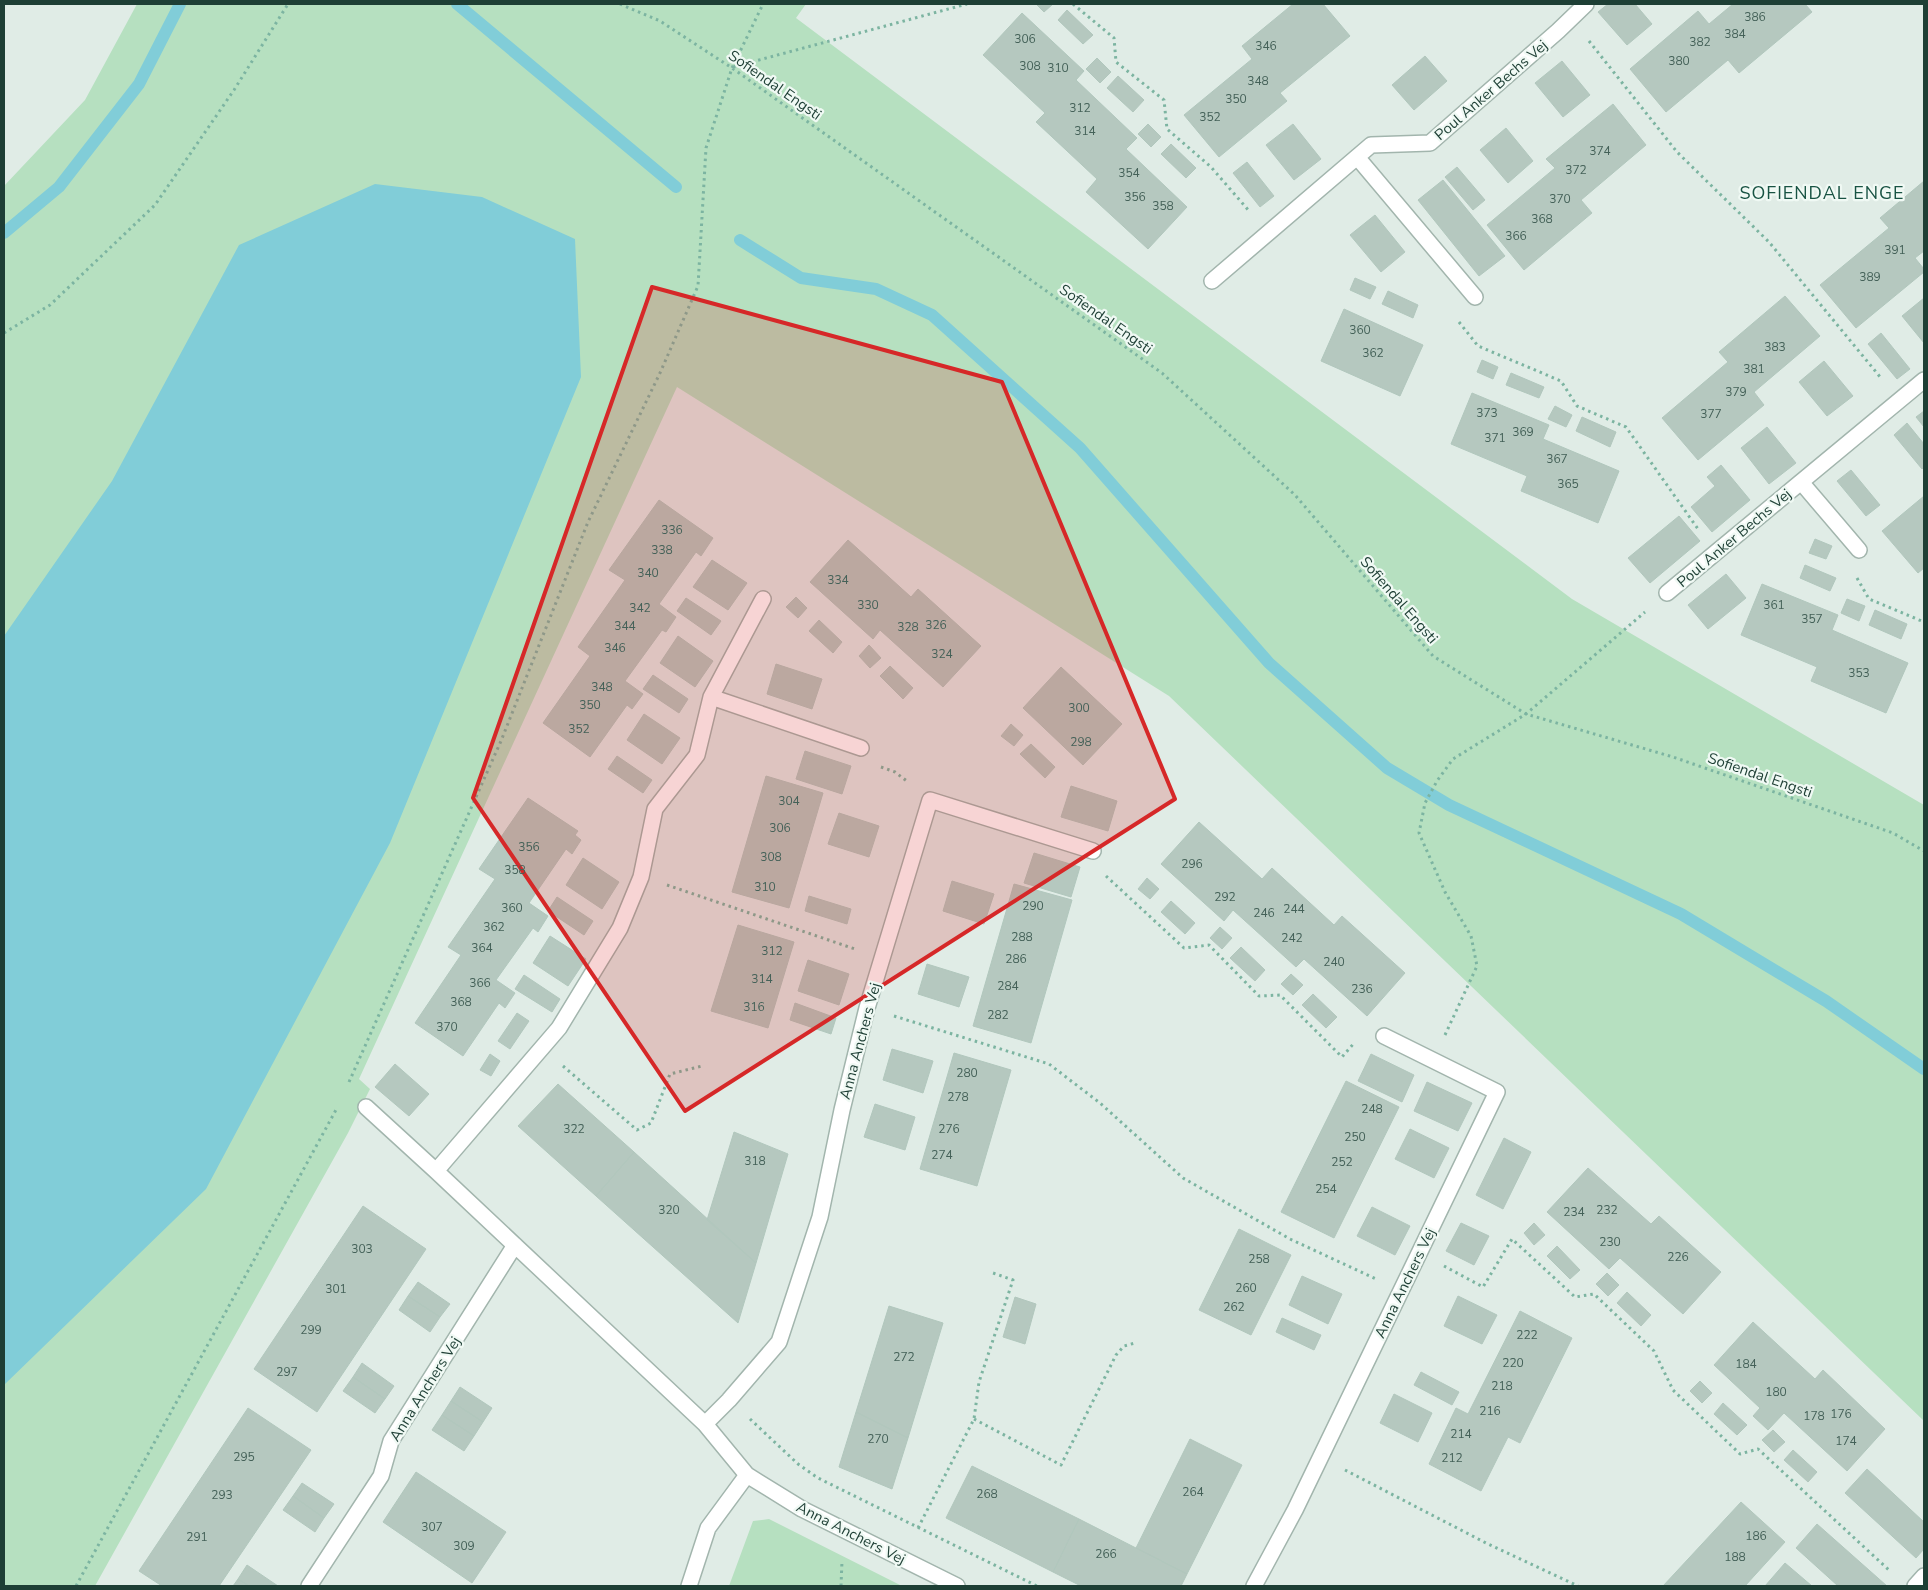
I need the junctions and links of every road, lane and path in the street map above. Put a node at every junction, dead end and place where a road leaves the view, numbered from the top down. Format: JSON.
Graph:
{"nodes":[{"id":1,"x":288,"y":4,"type":"edge"},
{"id":2,"x":620,"y":4,"type":"edge"},
{"id":3,"x":763,"y":4,"type":"edge"},
{"id":4,"x":967,"y":4,"type":"edge"},
{"id":5,"x":1074,"y":4,"type":"edge"},
{"id":6,"x":1586,"y":4,"type":"edge"},
{"id":7,"x":1571,"y":18,"type":"junction"},
{"id":8,"x":732,"y":68,"type":"junction"},
{"id":9,"x":1358,"y":157,"type":"junction"},
{"id":10,"x":1268,"y":233,"type":"junction"},
{"id":11,"x":1212,"y":281,"type":"dead end"},
{"id":12,"x":1471,"y":293,"type":"joint"},
{"id":13,"x":4,"y":333,"type":"edge"},
{"id":14,"x":1924,"y":380,"type":"edge"},
{"id":15,"x":1900,"y":401,"type":"junction"},
{"id":16,"x":1801,"y":482,"type":"junction"},
{"id":17,"x":1859,"y":550,"type":"joint"},
{"id":18,"x":1717,"y":552,"type":"junction"},
{"id":19,"x":1667,"y":593,"type":"joint"},
{"id":20,"x":763,"y":599,"type":"dead end"},
{"id":21,"x":1924,"y":622,"type":"edge"},
{"id":22,"x":711,"y":697,"type":"junction"},
{"id":23,"x":1526,"y":714,"type":"junction"},
{"id":24,"x":861,"y":748,"type":"joint"},
{"id":25,"x":930,"y":800,"type":"junction"},
{"id":26,"x":1093,"y":851,"type":"joint"},
{"id":27,"x":1924,"y":851,"type":"edge"},
{"id":28,"x":641,"y":877,"type":"junction"},
{"id":29,"x":882,"y":958,"type":"junction"},
{"id":30,"x":866,"y":1008,"type":"junction"},
{"id":31,"x":1384,"y":1036,"type":"joint"},
{"id":32,"x":542,"y":1048,"type":"junction"},
{"id":33,"x":1433,"y":1060,"type":"junction"},
{"id":34,"x":702,"y":1066,"type":"dead end"},
{"id":35,"x":346,"y":1090,"type":"dead end"},
{"id":36,"x":342,"y":1099,"type":"dead end"},
{"id":37,"x":366,"y":1107,"type":"dead end"},
{"id":38,"x":436,"y":1171,"type":"junction"},
{"id":39,"x":515,"y":1245,"type":"junction"},
{"id":40,"x":1419,"y":1253,"type":"junction"},
{"id":41,"x":993,"y":1273,"type":"dead end"},
{"id":42,"x":1402,"y":1290,"type":"junction"},
{"id":43,"x":1135,"y":1342,"type":"dead end"},
{"id":44,"x":729,"y":1400,"type":"junction"},
{"id":45,"x":974,"y":1419,"type":"junction"},
{"id":46,"x":705,"y":1424,"type":"junction"},
{"id":47,"x":1320,"y":1457,"type":"junction"},
{"id":48,"x":747,"y":1475,"type":"junction"},
{"id":49,"x":918,"y":1528,"type":"junction"},
{"id":50,"x":1892,"y":1573,"type":"dead end"},
{"id":51,"x":1924,"y":1576,"type":"edge"},
{"id":52,"x":76,"y":1586,"type":"edge"},
{"id":53,"x":309,"y":1586,"type":"edge"},
{"id":54,"x":689,"y":1586,"type":"edge"},
{"id":55,"x":957,"y":1586,"type":"edge"},
{"id":56,"x":1037,"y":1586,"type":"edge"},
{"id":57,"x":1254,"y":1586,"type":"edge"},
{"id":58,"x":1578,"y":1586,"type":"edge"},
{"id":59,"x":1915,"y":1586,"type":"edge"}],
"edges":[{"from":1,"to":13,"type":"path"},
{"from":2,"to":8,"type":"path","name":"Sofiendal Engsti"},
{"from":3,"to":8,"type":"path"},
{"from":4,"to":8,"type":"path"},
{"from":5,"to":10,"type":"path"},
{"from":6,"to":7,"type":"street","name":"Poul Anker Bechs Vej"},
{"from":7,"to":9,"type":"street","name":"Poul Anker Bechs Vej"},
{"from":7,"to":15,"type":"path"},
{"from":8,"to":23,"type":"path","name":"Sofiendal Engsti"},
{"from":8,"to":35,"type":"path"},
{"from":9,"to":10,"type":"street","name":"Poul Anker Bechs Vej"},
{"from":9,"to":12,"type":"street"},
{"from":10,"to":11,"type":"street","name":"Poul Anker Bechs Vej"},
{"from":12,"to":18,"type":"path"},
{"from":14,"to":15,"type":"street","name":"Poul Anker Bechs Vej"},
{"from":15,"to":16,"type":"street","name":"Poul Anker Bechs Vej"},
{"from":16,"to":17,"type":"street","name":"Poul Anker Bechs Vej"},
{"from":16,"to":18,"type":"street","name":"Poul Anker Bechs Vej"},
{"from":17,"to":21,"type":"path"},
{"from":18,"to":19,"type":"street","name":"Poul Anker Bechs Vej"},
{"from":19,"to":23,"type":"path"},
{"from":20,"to":22,"type":"street"},
{"from":22,"to":24,"type":"street"},
{"from":22,"to":28,"type":"street"},
{"from":23,"to":27,"type":"path","name":"Sofiendal Engsti"},
{"from":23,"to":33,"type":"path"},
{"from":24,"to":25,"type":"path"},
{"from":25,"to":26,"type":"street"},
{"from":25,"to":29,"type":"street","name":"Anna Anchers Vej"},
{"from":26,"to":31,"type":"path"},
{"from":28,"to":29,"type":"path"},
{"from":28,"to":32,"type":"street"},
{"from":29,"to":30,"type":"street","name":"Anna Anchers Vej"},
{"from":30,"to":42,"type":"path"},
{"from":30,"to":44,"type":"street","name":"Anna Anchers Vej"},
{"from":31,"to":33,"type":"street","name":"Anna Anchers Vej"},
{"from":32,"to":34,"type":"path"},
{"from":32,"to":38,"type":"street"},
{"from":33,"to":40,"type":"street","name":"Anna Anchers Vej"},
{"from":36,"to":52,"type":"path"},
{"from":37,"to":38,"type":"street","name":"Anna Anchers Vej"},
{"from":38,"to":39,"type":"street","name":"Anna Anchers Vej"},
{"from":39,"to":46,"type":"street","name":"Anna Anchers Vej"},
{"from":39,"to":53,"type":"street","name":"Anna Anchers Vej"},
{"from":40,"to":42,"type":"street","name":"Anna Anchers Vej"},
{"from":40,"to":50,"type":"path"},
{"from":41,"to":45,"type":"path"},
{"from":42,"to":47,"type":"street","name":"Anna Anchers Vej"},
{"from":43,"to":45,"type":"path"},
{"from":44,"to":46,"type":"street","name":"Anna Anchers Vej"},
{"from":44,"to":49,"type":"path"},
{"from":45,"to":49,"type":"path"},
{"from":46,"to":48,"type":"street","name":"Anna Anchers Vej"},
{"from":47,"to":57,"type":"street","name":"Anna Anchers Vej"},
{"from":47,"to":58,"type":"path"},
{"from":48,"to":54,"type":"street"},
{"from":48,"to":55,"type":"street","name":"Anna Anchers Vej"},
{"from":49,"to":56,"type":"path"},
{"from":51,"to":59,"type":"street"}]}
